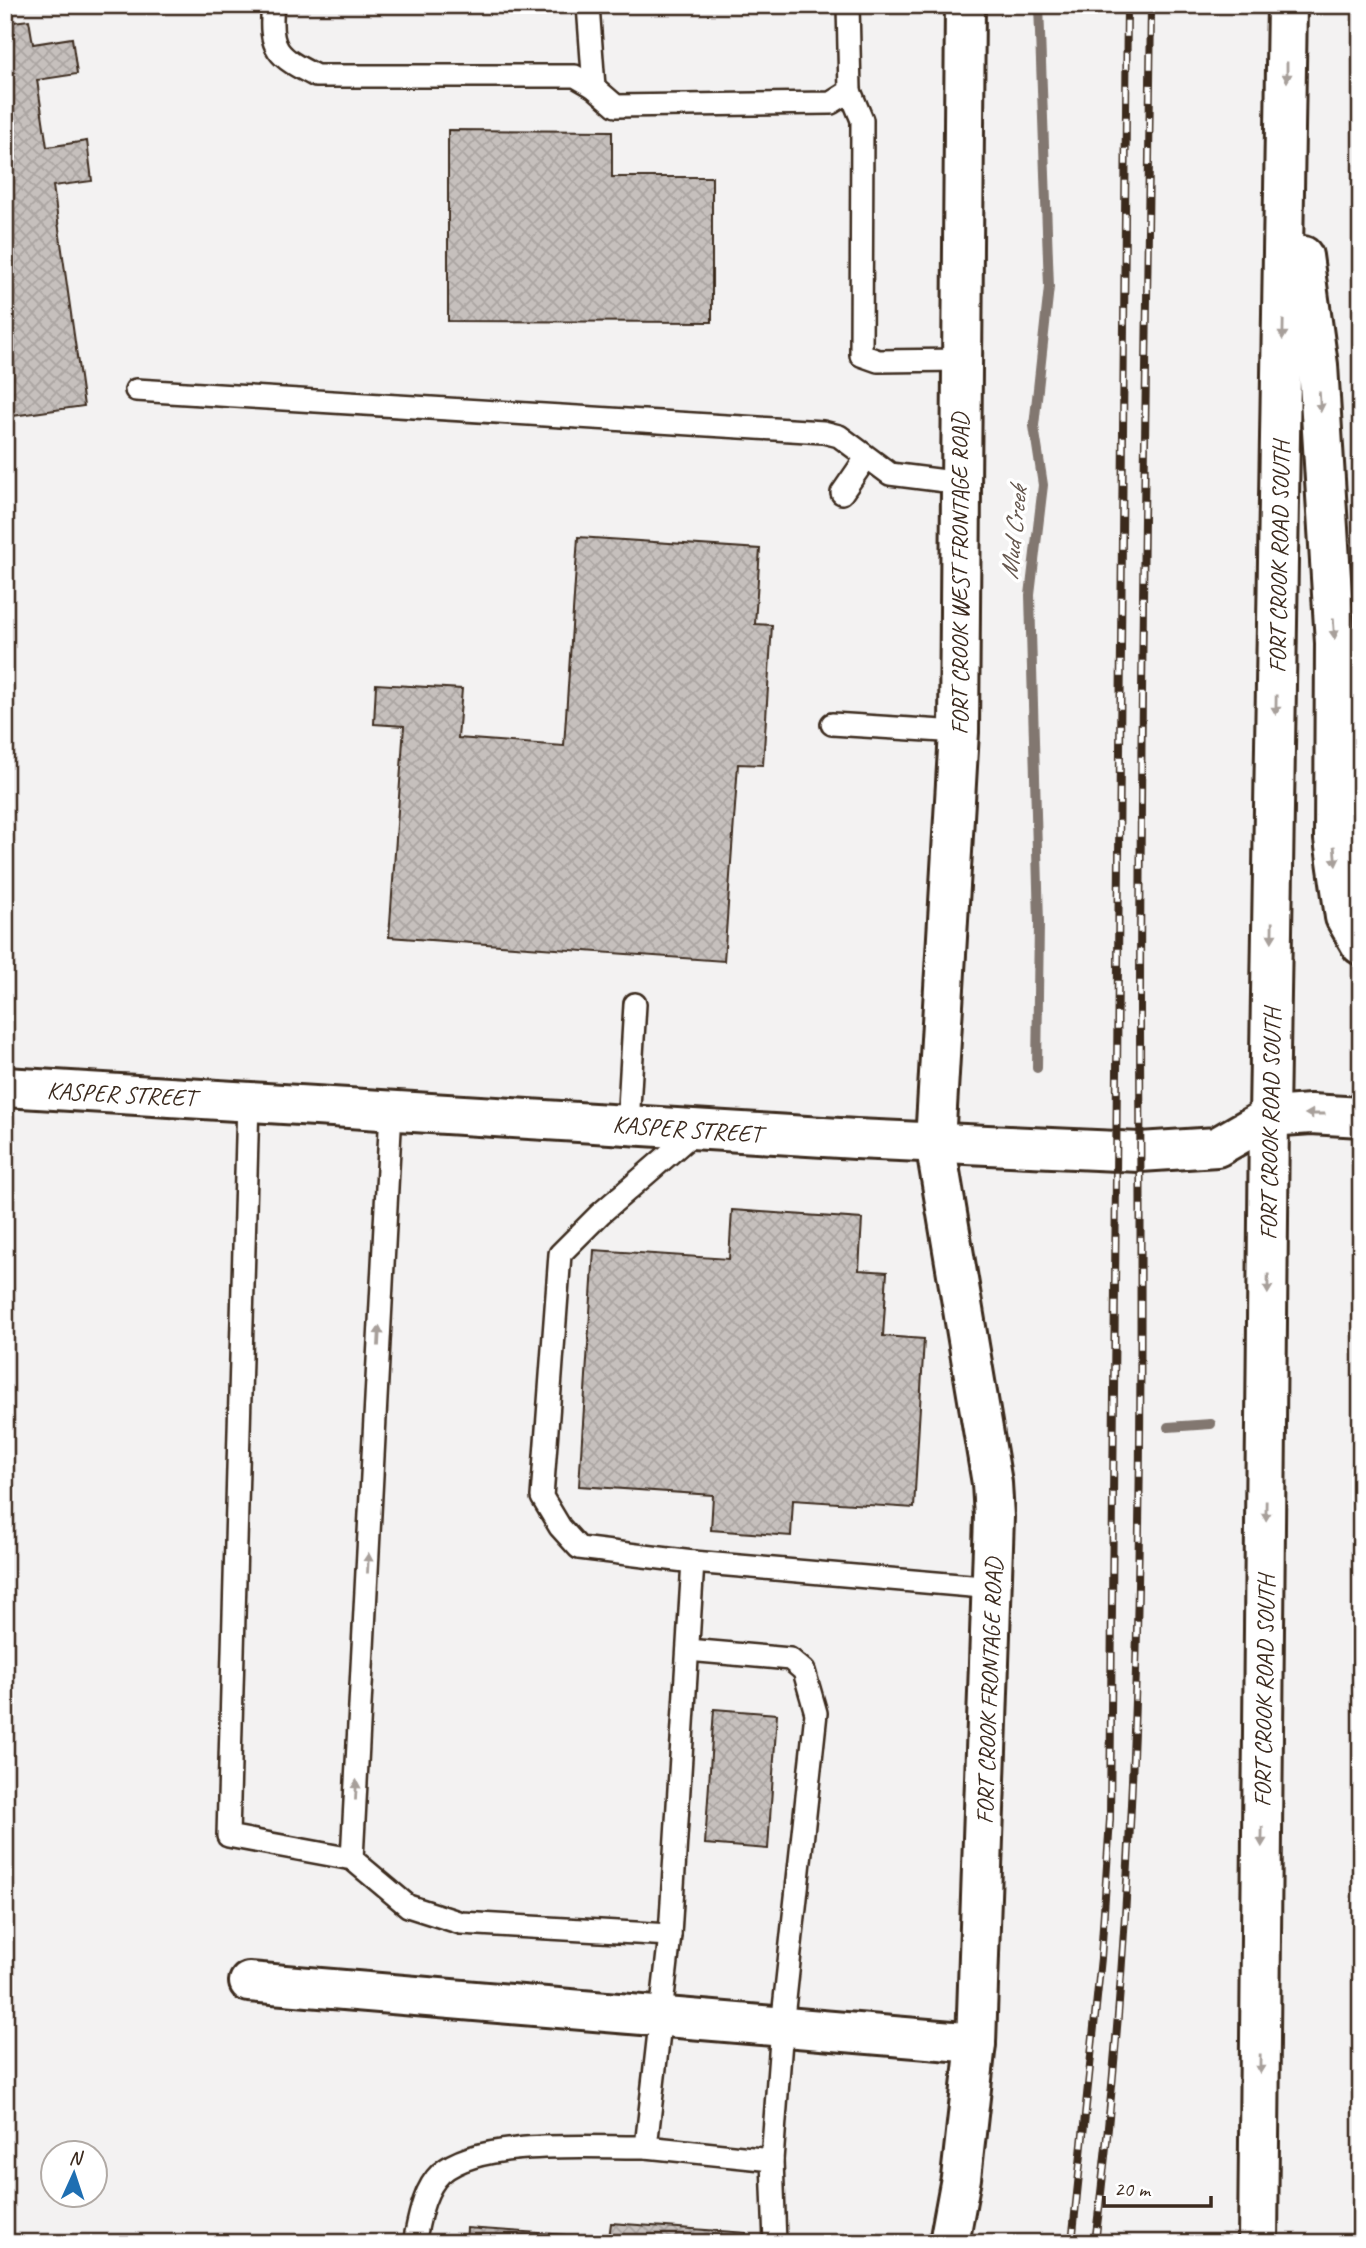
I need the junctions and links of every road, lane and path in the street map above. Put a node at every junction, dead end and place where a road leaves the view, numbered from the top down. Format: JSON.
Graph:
{"nodes":[{"id":1,"x":272,"y":5,"type":"edge"},
{"id":2,"x":589,"y":5,"type":"edge"},
{"id":3,"x":848,"y":5,"type":"edge"},
{"id":4,"x":965,"y":5,"type":"edge"},
{"id":5,"x":1287,"y":5,"type":"edge"},
{"id":6,"x":594,"y":87,"type":"junction"},
{"id":7,"x":850,"y":91,"type":"junction"},
{"id":8,"x":1286,"y":140,"type":"junction"},
{"id":9,"x":962,"y":360,"type":"junction"},
{"id":10,"x":136,"y":390,"type":"dead end"},
{"id":11,"x":866,"y":458,"type":"junction"},
{"id":12,"x":961,"y":483,"type":"junction"},
{"id":13,"x":842,"y":493,"type":"dead end"},
{"id":14,"x":832,"y":724,"type":"dead end"},
{"id":15,"x":960,"y":732,"type":"junction"},
{"id":16,"x":1361,"y":945,"type":"edge"},
{"id":17,"x":635,"y":1004,"type":"dead end"},
{"id":18,"x":5,"y":1087,"type":"edge"},
{"id":19,"x":248,"y":1101,"type":"junction"},
{"id":20,"x":391,"y":1111,"type":"junction"},
{"id":21,"x":1361,"y":1116,"type":"edge"},
{"id":22,"x":1269,"y":1117,"type":"junction"},
{"id":23,"x":628,"y":1125,"type":"junction"},
{"id":24,"x":698,"y":1129,"type":"junction"},
{"id":25,"x":935,"y":1142,"type":"junction"},
{"id":26,"x":693,"y":1562,"type":"junction"},
{"id":27,"x":993,"y":1588,"type":"junction"},
{"id":28,"x":688,"y":1650,"type":"junction"},
{"id":29,"x":352,"y":1858,"type":"junction"},
{"id":30,"x":670,"y":1935,"type":"junction"},
{"id":31,"x":249,"y":1982,"type":"dead end"},
{"id":32,"x":661,"y":2017,"type":"junction"},
{"id":33,"x":782,"y":2027,"type":"junction"},
{"id":34,"x":976,"y":2043,"type":"junction"},
{"id":35,"x":646,"y":2147,"type":"junction"},
{"id":36,"x":772,"y":2160,"type":"junction"},
{"id":37,"x":414,"y":2243,"type":"edge"},
{"id":38,"x":775,"y":2243,"type":"edge"},
{"id":39,"x":949,"y":2243,"type":"edge"},
{"id":40,"x":1258,"y":2243,"type":"edge"}],
"edges":[{"from":1,"to":6,"type":"lane"},
{"from":2,"to":6,"type":"lane"},
{"from":3,"to":7,"type":"lane"},
{"from":4,"to":9,"type":"street","name":"FORT CROOK WEST FRONTAGE ROAD"},
{"from":5,"to":8,"type":"street","name":"FORT CROOK ROAD SOUTH","one_way":true},
{"from":6,"to":7,"type":"lane"},
{"from":7,"to":9,"type":"lane"},
{"from":8,"to":16,"type":"street","one_way":true},
{"from":8,"to":22,"type":"street","name":"FORT CROOK ROAD SOUTH","one_way":true},
{"from":9,"to":12,"type":"street","name":"FORT CROOK WEST FRONTAGE ROAD"},
{"from":10,"to":11,"type":"lane"},
{"from":11,"to":12,"type":"lane"},
{"from":11,"to":13,"type":"lane"},
{"from":12,"to":15,"type":"street","name":"FORT CROOK WEST FRONTAGE ROAD"},
{"from":14,"to":15,"type":"lane"},
{"from":15,"to":25,"type":"street","name":"FORT CROOK WEST FRONTAGE ROAD"},
{"from":17,"to":23,"type":"lane"},
{"from":18,"to":19,"type":"street","name":"KASPER STREET"},
{"from":19,"to":20,"type":"street","name":"KASPER STREET"},
{"from":19,"to":29,"type":"lane"},
{"from":20,"to":23,"type":"street","name":"KASPER STREET"},
{"from":29,"to":20,"type":"lane","one_way":true},
{"from":21,"to":22,"type":"street","name":"KASPER STREET","one_way":true},
{"from":22,"to":25,"type":"street","name":"KASPER STREET"},
{"from":22,"to":40,"type":"street","name":"FORT CROOK ROAD SOUTH","one_way":true},
{"from":23,"to":24,"type":"street","name":"KASPER STREET"},
{"from":24,"to":25,"type":"street","name":"KASPER STREET"},
{"from":24,"to":26,"type":"lane"},
{"from":25,"to":27,"type":"street","name":"FORT CROOK FRONTAGE ROAD"},
{"from":26,"to":27,"type":"lane"},
{"from":26,"to":28,"type":"lane"},
{"from":27,"to":34,"type":"street","name":"FORT CROOK FRONTAGE ROAD"},
{"from":28,"to":30,"type":"lane"},
{"from":28,"to":33,"type":"lane"},
{"from":29,"to":30,"type":"lane"},
{"from":30,"to":32,"type":"lane"},
{"from":31,"to":32,"type":"street"},
{"from":32,"to":33,"type":"street"},
{"from":32,"to":35,"type":"lane"},
{"from":33,"to":34,"type":"street"},
{"from":33,"to":36,"type":"lane"},
{"from":34,"to":39,"type":"street","name":"FORT CROOK FRONTAGE ROAD"},
{"from":35,"to":36,"type":"lane"},
{"from":35,"to":37,"type":"lane"},
{"from":36,"to":38,"type":"lane"}]}
